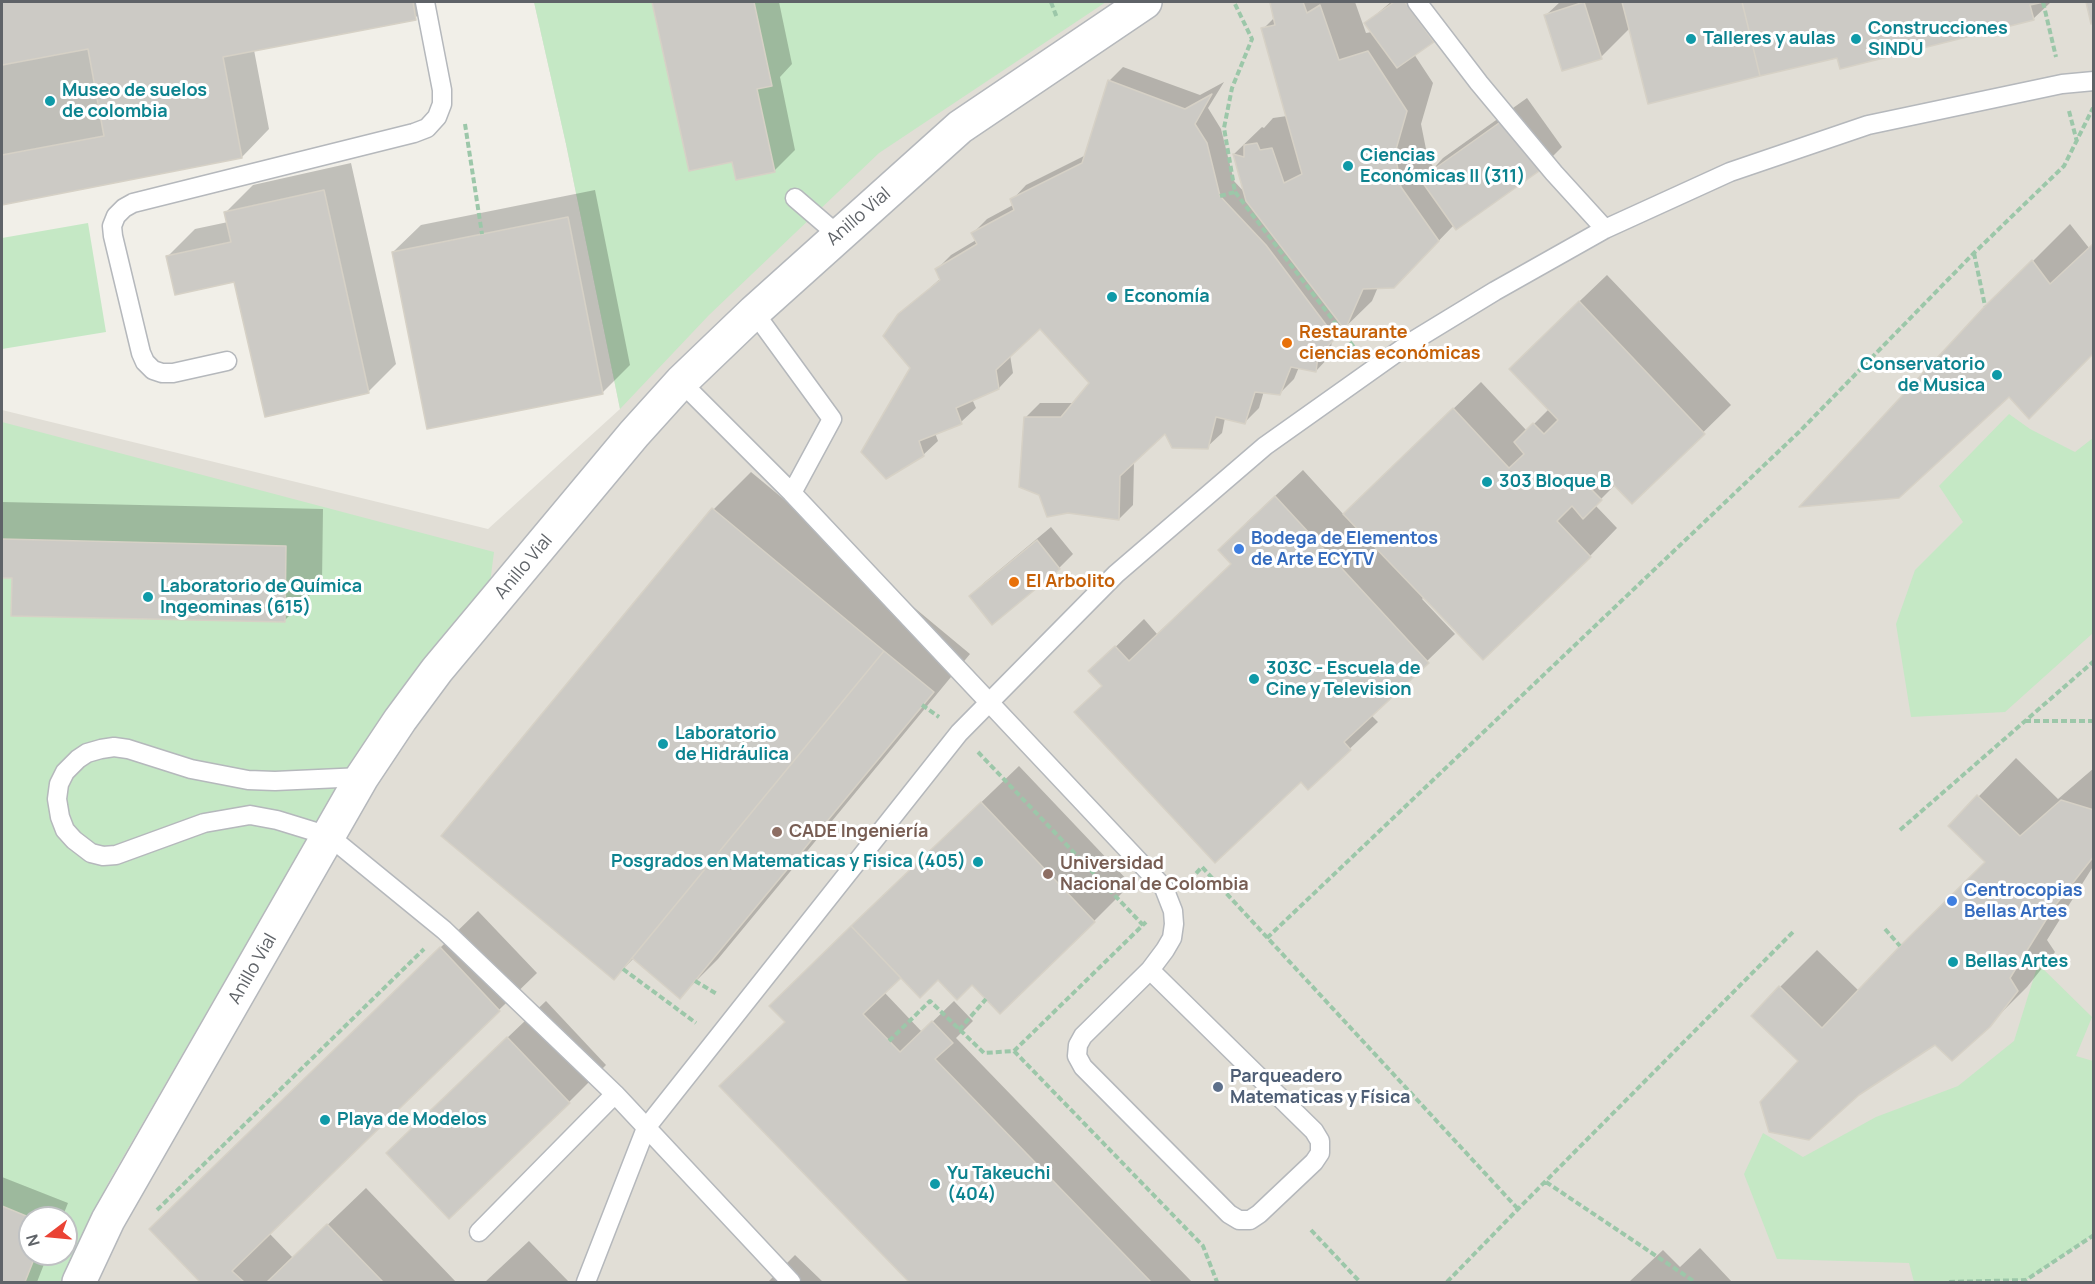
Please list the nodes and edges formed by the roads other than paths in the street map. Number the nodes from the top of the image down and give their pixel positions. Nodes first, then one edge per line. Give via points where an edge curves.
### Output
1 (425, 2) edge
2 (1145, 2) edge
3 (1417, 2) edge
4 (2094, 81) edge
5 (795, 198) dead end
6 (1605, 229) junction
7 (838, 235) junction
8 (754, 312) junction
9 (227, 361) dead end
10 (681, 382) junction
11 (792, 494) junction
12 (989, 701) junction
13 (362, 777) junction
14 (328, 836) junction
15 (1150, 970) junction
16 (615, 1094) junction
17 (646, 1128) junction
18 (478, 1232) dead end
19 (79, 1282) edge
20 (585, 1282) edge
21 (791, 1282) edge

1 - 9 lane via 442,90 442,104 427,128 133,203 116,216 113,236 145,362 153,370 173,373
2 - 7 street, Anillo Vial via 960,127
3 - 6 lane via 1479,83
4 - 6 lane via 2062,84 1868,125 1730,172
5 - 7 lane
6 - 12 lane via 1495,291 1371,370 1265,446 1116,574
7 - 8 street, Anillo Vial
8 - 10 street, Anillo Vial
8 - 11 lane via 832,419
10 - 11 lane
10 - 13 street, Anillo Vial via 437,670
11 - 12 lane
12 - 15 lane via 1156,878 1170,899 1172,938
12 - 17 lane via 959,733
13 - 14 street, Anillo Vial
13 - 14 lane via 248,780 114,747 78,759 59,784 57,799 65,830 82,848 103,856 116,855 204,823 250,815 277,819
14 - 16 lane via 444,930
14 - 19 street, Anillo Vial via 108,1220
15 - 15 lane via 1320,1141 1320,1153 1314,1162 1250,1220 1239,1220 1229,1214 1077,1056 1083,1036
16 - 17 lane
16 - 18 lane
17 - 20 lane
17 - 21 lane

